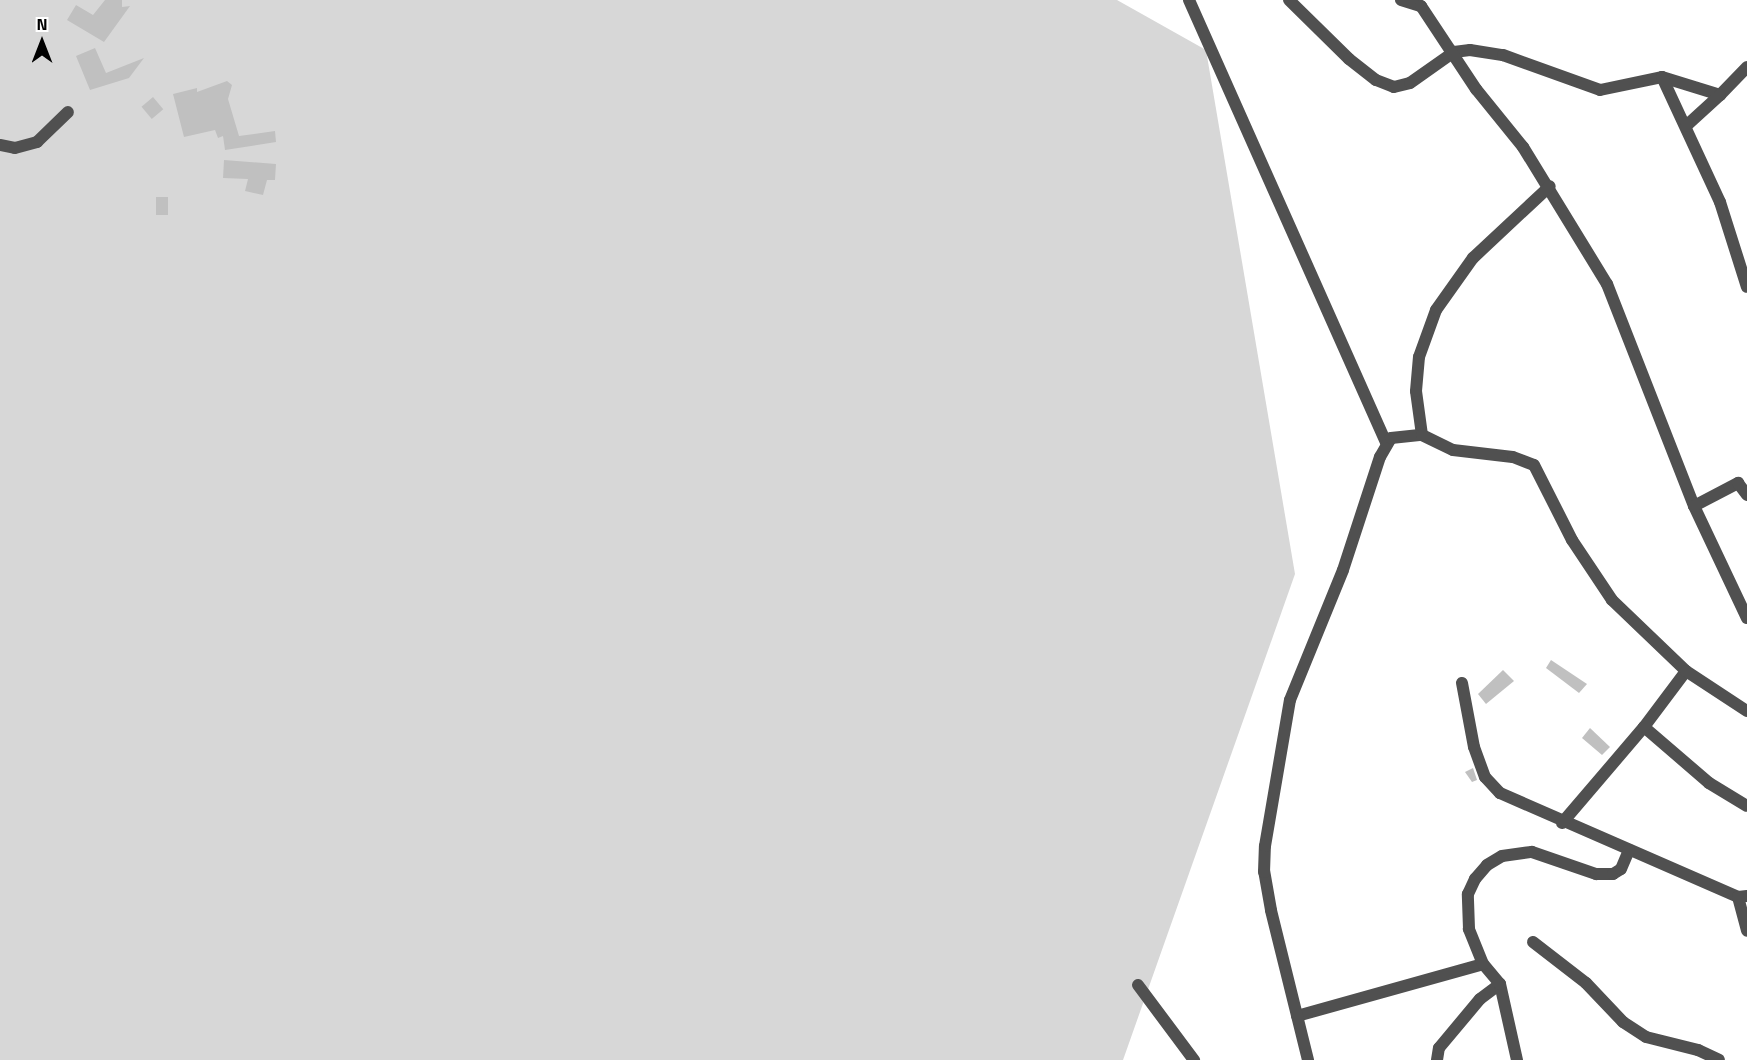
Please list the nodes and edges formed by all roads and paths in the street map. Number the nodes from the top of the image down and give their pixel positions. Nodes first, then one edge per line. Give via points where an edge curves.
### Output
1 (1189, 0) edge
2 (1289, 0) edge
3 (1401, 0) edge
4 (1424, 3) edge
5 (1454, 52) junction
6 (1747, 67) edge
7 (1662, 77) junction
8 (1720, 95) junction
9 (68, 112) dead end
10 (1686, 126) junction
11 (0, 145) edge
12 (1550, 186) junction
13 (1747, 287) edge
14 (1410, 435) junction
15 (1386, 443) junction
16 (1742, 479) edge
17 (1747, 495) edge
18 (1694, 506) junction
19 (1747, 618) edge
20 (1686, 671) junction
21 (1462, 683) dead end
22 (1747, 711) edge
23 (1644, 728) junction
24 (1747, 806) edge
25 (1562, 823) junction
26 (1629, 850) junction
27 (1743, 896) edge
28 (1747, 931) edge
29 (1533, 942) dead end
30 (1483, 964) junction
31 (1500, 984) junction
32 (1138, 985) dead end
33 (1297, 1016) junction
34 (1194, 1060) edge
35 (1308, 1060) edge
36 (1437, 1060) edge
37 (1517, 1060) edge
38 (1719, 1060) edge

1 - 15 street
2 - 5 street via 1349,59 1376,80 1394,87 1410,83
3 - 4 street
4 - 5 street
5 - 7 street via 1503,55 1600,90
5 - 12 street via 1476,89
6 - 8 street
7 - 8 street
7 - 10 street
8 - 10 street
9 - 11 street via 37,142 15,148
10 - 13 street via 1720,202
12 - 14 street via 1473,258 1436,310 1419,357
12 - 18 street via 1607,284
14 - 15 street
14 - 20 street via 1453,450 1513,457 1534,465 1599,583 1639,628
15 - 33 street via 1343,570 1290,700 1267,836 1264,872
16 - 17 street
16 - 18 street
18 - 19 street
20 - 22 street
20 - 23 street
21 - 25 street via 1474,747 1485,777 1500,793
23 - 24 street via 1709,783
23 - 25 street
25 - 26 street
26 - 27 street
26 - 30 street via 1621,868 1613,874 1596,874 1532,852 1502,856 1487,865 1475,879 1468,904 1469,929
27 - 28 street
29 - 38 street via 1555,955 1623,1022 1646,1037 1698,1050
30 - 31 street
30 - 33 street
31 - 36 street via 1480,999 1445,1041
31 - 37 street
32 - 34 street
33 - 35 street

